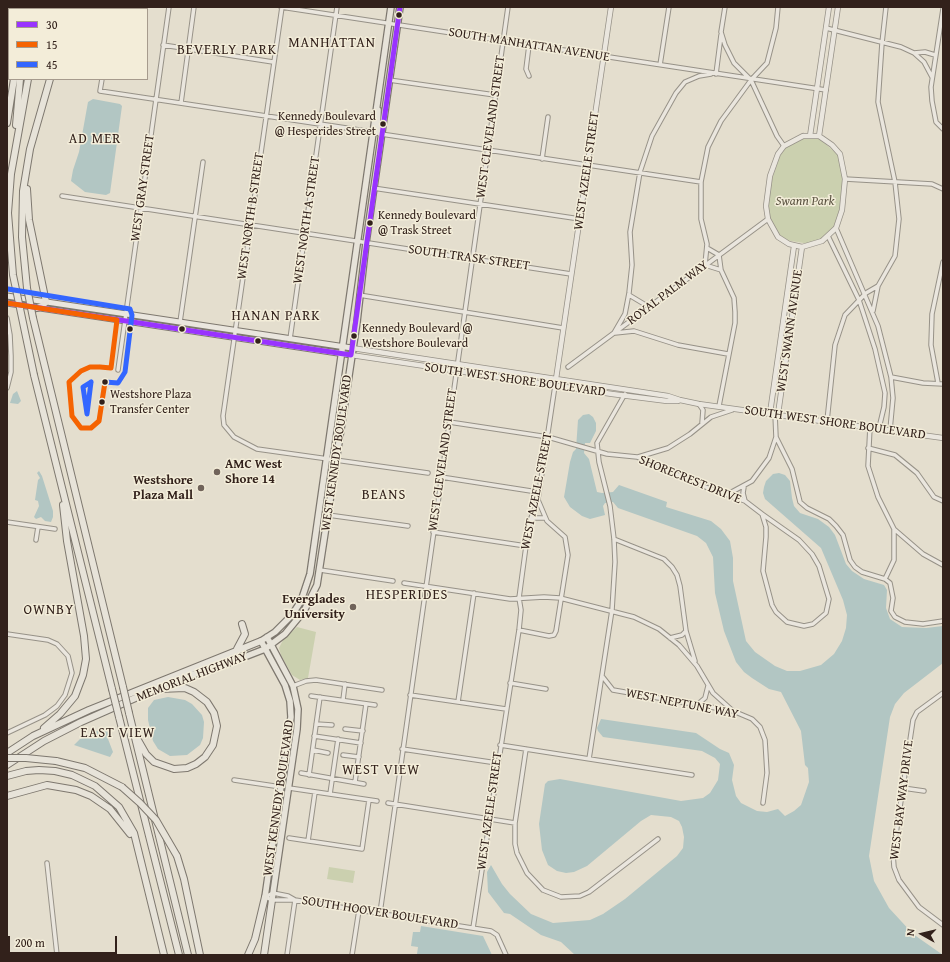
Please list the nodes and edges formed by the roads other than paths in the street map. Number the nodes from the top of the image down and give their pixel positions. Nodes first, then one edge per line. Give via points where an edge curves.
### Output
1 (169, 7) edge
2 (194, 7) edge
3 (282, 7) edge
4 (338, 7) edge
5 (391, 7) edge
6 (400, 7) edge
7 (508, 7) edge
8 (611, 7) edge
9 (669, 7) edge
10 (724, 7) edge
11 (778, 7) edge
12 (829, 7) edge
13 (838, 7) edge
14 (886, 7) edge
15 (943, 9) edge
16 (336, 16) junction
17 (388, 24) junction
18 (397, 25) junction
19 (826, 28) junction
20 (834, 30) junction
21 (721, 32) junction
22 (503, 41) junction
23 (882, 43) junction
24 (163, 45) junction
25 (529, 45) junction
26 (189, 49) junction
27 (914, 52) junction
28 (935, 55) junction
29 (604, 57) junction
30 (273, 62) junction
31 (660, 65) junction
32 (716, 74) junction
33 (529, 76) dead end
34 (932, 77) junction
35 (14, 80) edge
36 (20, 80) edge
37 (28, 80) edge
38 (50, 80) edge
39 (102, 80) edge
40 (389, 80) junction
41 (752, 80) junction
42 (817, 89) junction
43 (826, 90) junction
44 (495, 96) junction
45 (156, 99) junction
46 (181, 103) junction
47 (377, 105) junction
48 (266, 116) junction
49 (548, 117) dead end
50 (7, 123) edge
51 (321, 124) junction
52 (943, 129) edge
53 (373, 132) junction
54 (33, 134) junction
55 (381, 134) junction
56 (810, 136) junction
57 (819, 136) junction
58 (784, 146) junction
59 (488, 150) junction
60 (542, 159) junction
61 (203, 162) dead end
62 (12, 164) junction
63 (376, 166) junction
64 (588, 166) junction
65 (640, 172) junction
66 (845, 179) junction
67 (701, 182) junction
68 (895, 182) junction
69 (373, 188) junction
70 (943, 189) edge
71 (62, 196) dead end
72 (480, 204) junction
73 (140, 208) junction
74 (8, 213) edge
75 (195, 217) junction
76 (580, 220) junction
77 (768, 220) junction
78 (250, 225) junction
79 (836, 228) junction
80 (305, 234) junction
81 (828, 236) junction
82 (357, 242) junction
83 (366, 243) junction
84 (794, 246) junction
85 (802, 247) junction
86 (707, 248) junction
87 (719, 255) junction
88 (472, 258) junction
89 (943, 262) edge
90 (705, 265) junction
91 (721, 270) junction
92 (571, 274) junction
93 (878, 286) junction
94 (866, 293) junction
95 (7, 296) edge
96 (359, 296) junction
97 (629, 296) junction
98 (859, 300) junction
99 (46, 302) junction
100 (7, 303) edge
101 (649, 307) junction
102 (37, 308) junction
103 (873, 312) junction
104 (464, 313) junction
105 (125, 314) junction
106 (7, 318) edge
107 (124, 321) junction
108 (180, 322) junction
109 (563, 328) junction
110 (236, 330) junction
111 (614, 333) junction
112 (234, 338) junction
113 (290, 339) junction
114 (342, 346) junction
115 (352, 348) junction
116 (341, 354) junction
117 (728, 354) junction
118 (351, 355) junction
119 (457, 365) junction
120 (568, 367) dead end
121 (118, 370) dead end
122 (456, 372) junction
123 (892, 377) junction
124 (556, 379) junction
125 (941, 384) edge
126 (555, 386) junction
127 (7, 388) edge
128 (628, 390) junction
129 (624, 396) junction
130 (680, 400) junction
131 (699, 404) junction
132 (719, 406) junction
133 (737, 408) junction
134 (770, 413) junction
135 (776, 414) junction
136 (827, 421) junction
137 (449, 422) junction
138 (702, 423) junction
139 (870, 427) junction
140 (879, 428) junction
141 (890, 430) junction
142 (548, 437) junction
143 (776, 437) junction
144 (943, 438) edge
145 (868, 448) junction
146 (597, 450) junction
147 (637, 457) junction
148 (327, 460) junction
149 (336, 461) junction
150 (428, 473) dead end
151 (441, 478) junction
152 (60, 482) junction
153 (745, 486) junction
154 (728, 494) junction
155 (538, 499) junction
156 (745, 501) junction
157 (943, 501) edge
158 (319, 514) junction
159 (762, 514) junction
160 (328, 515) junction
161 (545, 518) junction
162 (7, 522) edge
163 (530, 522) junction
164 (408, 526) dead end
165 (38, 527) junction
166 (55, 529) dead end
167 (894, 529) junction
168 (433, 532) junction
169 (614, 539) junction
170 (36, 540) dead end
171 (526, 546) junction
172 (313, 556) junction
173 (943, 564) edge
174 (320, 570) junction
175 (885, 579) junction
176 (393, 581) dead end
177 (404, 583) dead end
178 (426, 586) junction
179 (474, 593) junction
180 (519, 598) junction
181 (560, 598) junction
182 (301, 601) junction
183 (612, 610) junction
184 (943, 621) edge
185 (297, 622) junction
186 (242, 624) dead end
187 (519, 630) junction
188 (686, 630) junction
189 (7, 634) edge
190 (267, 637) junction
191 (670, 638) junction
192 (261, 641) junction
193 (272, 645) junction
194 (265, 649) junction
195 (237, 650) junction
196 (234, 661) joint
197 (697, 666) junction
198 (602, 676) junction
199 (510, 683) junction
200 (345, 684) junction
201 (294, 686) junction
202 (708, 686) junction
203 (546, 689) dead end
204 (157, 690) junction
205 (382, 690) dead end
206 (943, 693) edge
207 (410, 695) junction
208 (311, 696) dead end
209 (320, 697) junction
210 (342, 700) junction
211 (458, 702) junction
212 (366, 704) junction
213 (698, 704) junction
214 (375, 705) dead end
215 (506, 709) junction
216 (733, 711) junction
217 (130, 715) junction
218 (316, 724) junction
219 (332, 725) dead end
220 (345, 729) dead end
221 (363, 731) junction
222 (7, 733) edge
223 (33, 736) junction
224 (314, 736) junction
225 (338, 739) junction
226 (361, 743) junction
227 (500, 745) junction
228 (402, 749) junction
229 (526, 749) junction
230 (313, 750) junction
231 (7, 753) edge
232 (328, 753) dead end
233 (343, 755) dead end
234 (359, 757) junction
235 (7, 758) edge
236 (589, 759) junction
237 (497, 763) junction
238 (7, 764) edge
239 (300, 773) dead end
240 (309, 775) junction
241 (692, 775) dead end
242 (7, 776) edge
243 (332, 779) junction
244 (234, 780) dead end
245 (355, 782) junction
246 (364, 784) dead end
247 (281, 787) junction
248 (289, 788) junction
249 (903, 788) junction
250 (76, 790) junction
251 (924, 791) dead end
252 (315, 792) junction
253 (330, 794) junction
254 (7, 796) edge
255 (7, 800) edge
256 (369, 800) junction
257 (378, 801) dead end
258 (388, 803) dead end
259 (763, 803) dead end
260 (394, 804) junction
261 (489, 819) junction
262 (515, 823) junction
263 (289, 838) dead end
264 (658, 839) dead end
265 (308, 841) junction
266 (136, 844) junction
267 (47, 863) dead end
268 (270, 897) junction
269 (295, 900) junction
270 (359, 910) junction
271 (380, 913) junction
272 (943, 925) edge
273 (472, 928) junction
274 (57, 955) edge
275 (164, 955) edge
276 (178, 955) edge
277 (188, 955) edge
278 (200, 955) edge
279 (248, 955) edge
280 (264, 955) edge
281 (287, 955) edge
282 (352, 955) edge
283 (506, 955) edge

1 - 24 street, WEST GRAY STREET
2 - 26 street
3 - 16 street, SOUTH MANHATTAN AVENUE
3 - 30 street, WEST NORTH B STREET
4 - 16 street, WEST NORTH A STREET
5 - 17 main road, WEST KENNEDY BOULEVARD
6 - 18 main road, WEST KENNEDY BOULEVARD
7 - 22 street, WEST CLEVELAND STREET
8 - 29 street, WEST AZEELE STREET
9 - 31 street
10 - 21 street
11 - 41 street via 776,28 767,62
12 - 19 street
13 - 20 street
14 - 23 street
15 - 28 street
16 - 17 street, SOUTH MANHATTAN AVENUE
16 - 51 street, WEST NORTH A STREET
17 - 18 street, SOUTH MANHATTAN AVENUE
17 - 47 main road, WEST KENNEDY BOULEVARD
18 - 22 street, SOUTH MANHATTAN AVENUE
18 - 40 main road, WEST KENNEDY BOULEVARD
19 - 20 street
19 - 42 street
20 - 23 street
20 - 43 street
21 - 32 street
21 - 41 street via 734,63
22 - 25 street, SOUTH MANHATTAN AVENUE
22 - 44 street, WEST CLEVELAND STREET
23 - 27 street
23 - 68 street via 878,102
24 - 26 street
24 - 45 street, WEST GRAY STREET
25 - 29 street, SOUTH MANHATTAN AVENUE
25 - 33 street via 526,69
26 - 30 street
26 - 46 street
27 - 28 street
27 - 34 street via 924,62
28 - 34 street
29 - 31 street, SOUTH MANHATTAN AVENUE
29 - 64 street, WEST AZEELE STREET
30 - 48 street, WEST NORTH B STREET
31 - 32 street, SOUTH MANHATTAN AVENUE
32 - 41 street
32 - 65 street via 699,76 685,82 676,93 652,136
34 - 52 street via 932,101 936,122
35 - 50 highway
36 - 62 highway
37 - 62 highway
38 - 54 highway
39 - 45 street via 100,91
40 - 44 street
40 - 55 main road, WEST KENNEDY BOULEVARD
41 - 42 street
41 - 58 street
41 - 67 street via 720,120 708,147
42 - 43 street
42 - 56 street
43 - 57 street
44 - 59 street, WEST CLEVELAND STREET
45 - 46 street
45 - 73 street, WEST GRAY STREET
46 - 48 street
47 - 53 main road, WEST KENNEDY BOULEVARD
47 - 55 main road via 377,131
48 - 51 street
48 - 78 street, WEST NORTH B STREET
49 - 60 street
51 - 53 street
51 - 80 street, WEST NORTH A STREET
53 - 63 main road via 377,134
53 - 82 main road, WEST KENNEDY BOULEVARD
54 - 99 highway via 28,164 27,205
54 - 217 highway, bridge via 22,204 22,242 27,288
55 - 59 street
55 - 63 main road, WEST KENNEDY BOULEVARD
56 - 57 street
56 - 58 street via 796,139
57 - 66 street via 840,154
58 - 77 street via 778,154 768,184
59 - 60 street
59 - 72 street, WEST CLEVELAND STREET
60 - 64 street
61 - 75 street
62 - 74 highway
63 - 69 main road, WEST KENNEDY BOULEVARD
64 - 65 street
64 - 76 street, WEST AZEELE STREET
65 - 67 street
65 - 97 street via 630,232 632,265
66 - 68 street
66 - 79 street via 842,210
67 - 86 street via 701,219
68 - 70 street via 932,184
68 - 93 street via 899,219 895,256
69 - 72 street
69 - 83 main road, WEST KENNEDY BOULEVARD
71 - 73 street, SOUTH TRASK STREET
72 - 76 street
72 - 88 street, WEST CLEVELAND STREET
73 - 75 street, SOUTH TRASK STREET
73 - 105 street, WEST GRAY STREET
74 - 152 highway, bridge via 13,275
75 - 78 street, SOUTH TRASK STREET
75 - 108 street
76 - 92 street, WEST AZEELE STREET
77 - 84 street via 778,237
77 - 87 street, ROYAL PALM WAY
78 - 80 street, SOUTH TRASK STREET
78 - 110 street, WEST NORTH B STREET
79 - 81 street
79 - 94 street
80 - 82 street, SOUTH TRASK STREET
80 - 113 street, WEST NORTH A STREET
81 - 85 street via 822,241
81 - 98 street
82 - 83 street, SOUTH TRASK STREET
82 - 114 main road, WEST KENNEDY BOULEVARD
83 - 88 street, SOUTH TRASK STREET
83 - 96 main road, WEST KENNEDY BOULEVARD
84 - 85 street
84 - 134 street, WEST SWANN AVENUE
85 - 135 street, WEST SWANN AVENUE
86 - 87 street
86 - 90 street
87 - 90 street, ROYAL PALM WAY
87 - 91 street
88 - 92 street, SOUTH TRASK STREET
88 - 104 street, WEST CLEVELAND STREET
89 - 125 street via 932,314 931,345
90 - 91 street
90 - 101 street, ROYAL PALM WAY
91 - 117 street via 734,298 735,323
92 - 109 street, WEST AZEELE STREET
93 - 94 street
93 - 103 street
94 - 98 street
94 - 103 street
95 - 99 main road
96 - 104 street
96 - 115 main road, WEST KENNEDY BOULEVARD
97 - 101 street
97 - 111 street via 625,314
98 - 136 street via 845,315 835,346
98 - 140 street via 875,349 884,393
99 - 102 highway
99 - 105 main road
100 - 102 main road
101 - 111 street, ROYAL PALM WAY
102 - 107 main road
103 - 123 street
104 - 109 street
104 - 119 street, WEST CLEVELAND STREET
105 - 107 street, WEST GRAY STREET
105 - 108 main road
106 - 127 street via 11,356
107 - 112 main road
107 - 121 street, WEST GRAY STREET
108 - 110 main road
109 - 124 street, WEST AZEELE STREET
110 - 112 street, WEST NORTH B STREET
110 - 113 main road
111 - 117 street via 634,331 678,345
111 - 120 street, ROYAL PALM WAY
112 - 116 main road
112 - 148 street, WEST NORTH B STREET via 223,416 224,425 234,437 249,446
113 - 114 main road
114 - 115 main road
114 - 116 main road, WEST KENNEDY BOULEVARD
115 - 118 main road, WEST KENNEDY BOULEVARD
115 - 119 street, SOUTH WEST SHORE BOULEVARD
116 - 118 main road
116 - 148 main road, WEST KENNEDY BOULEVARD
117 - 132 street
118 - 122 street, SOUTH WEST SHORE BOULEVARD
118 - 149 main road, WEST KENNEDY BOULEVARD
119 - 122 street, WEST CLEVELAND STREET
119 - 124 street, SOUTH WEST SHORE BOULEVARD
122 - 126 street, SOUTH WEST SHORE BOULEVARD
122 - 137 street, WEST CLEVELAND STREET
123 - 125 street
123 - 141 street
124 - 126 street, WEST AZEELE STREET
124 - 128 street, SOUTH WEST SHORE BOULEVARD
126 - 129 street, SOUTH WEST SHORE BOULEVARD
126 - 142 street, WEST AZEELE STREET
128 - 129 street
128 - 130 street, SOUTH WEST SHORE BOULEVARD
129 - 130 street, SOUTH WEST SHORE BOULEVARD
129 - 146 street via 601,435
130 - 131 street, SOUTH WEST SHORE BOULEVARD
131 - 132 street, SOUTH WEST SHORE BOULEVARD
131 - 138 street via 703,410
132 - 133 street, SOUTH WEST SHORE BOULEVARD
133 - 134 street, SOUTH WEST SHORE BOULEVARD
133 - 138 street
134 - 135 street, SOUTH WEST SHORE BOULEVARD
135 - 136 street, SOUTH WEST SHORE BOULEVARD
135 - 143 street, WEST SWANN AVENUE
136 - 139 street, SOUTH WEST SHORE BOULEVARD
137 - 142 street, SHORECREST DRIVE
137 - 151 street, WEST CLEVELAND STREET
138 - 147 street via 668,448
139 - 140 street, SOUTH WEST SHORE BOULEVARD
139 - 145 street
140 - 141 street, SOUTH WEST SHORE BOULEVARD
141 - 144 street, SOUTH WEST SHORE BOULEVARD
142 - 146 street, SHORECREST DRIVE
142 - 155 street, WEST AZEELE STREET
143 - 153 street, WEST SWANN AVENUE via 764,467
143 - 175 street via 792,469 800,502 836,526 843,535 850,560 855,566 862,572
145 - 157 street via 895,455 917,473 934,497
145 - 167 street via 868,466 872,480
146 - 147 street, SHORECREST DRIVE via 619,456
146 - 169 street via 610,506
147 - 154 street, SHORECREST DRIVE
148 - 149 street
148 - 158 main road, WEST KENNEDY BOULEVARD
149 - 150 street
149 - 160 main road, WEST KENNEDY BOULEVARD
151 - 155 street via 531,491
151 - 168 street, WEST CLEVELAND STREET
152 - 223 highway via 67,541 84,636 85,667 70,703 51,723
152 - 276 highway, bridge
153 - 154 street, WEST SWANN AVENUE
153 - 156 street
154 - 156 street, SHORECREST DRIVE
155 - 161 street
155 - 163 street, WEST AZEELE STREET
156 - 159 street, SHORECREST DRIVE
158 - 160 main road
158 - 172 main road, WEST KENNEDY BOULEVARD
159 - 159 street, SHORECREST DRIVE via 766,527 763,571 772,605 787,622 804,626 814,624 826,613 829,599 819,566 799,540
160 - 164 street
160 - 174 main road, WEST KENNEDY BOULEVARD
161 - 163 street via 534,518
161 - 181 street via 565,537 567,545 568,555
162 - 165 street
163 - 171 street, WEST AZEELE STREET
165 - 166 street
165 - 170 street
167 - 173 street via 923,554
167 - 175 street via 894,560
168 - 171 street
168 - 178 street, WEST CLEVELAND STREET
169 - 183 street
169 - 188 street via 664,559 672,566 678,575
171 - 180 street, WEST AZEELE STREET
172 - 174 main road
172 - 182 main road, WEST KENNEDY BOULEVARD via 308,584
174 - 176 street
174 - 185 main road, WEST KENNEDY BOULEVARD via 312,597
175 - 184 street via 893,590 891,611 899,620 923,624
177 - 178 street
178 - 179 street
178 - 207 street, WEST CLEVELAND STREET
179 - 180 street
179 - 211 street
180 - 181 street
180 - 187 street, WEST AZEELE STREET
181 - 183 street
181 - 187 street via 554,635
182 - 185 main road
182 - 190 main road, WEST KENNEDY BOULEVARD via 287,620
183 - 191 street via 646,622
183 - 198 street
185 - 193 main road, WEST KENNEDY BOULEVARD
186 - 195 highway via 245,634
187 - 199 street, WEST AZEELE STREET
188 - 191 street via 682,635
188 - 197 street
189 - 222 street via 48,640 63,649 71,662 72,673 65,695 57,706 45,715
190 - 192 main road, WEST KENNEDY BOULEVARD
190 - 193 main road, WEST KENNEDY BOULEVARD
191 - 197 street
192 - 194 main road, WEST KENNEDY BOULEVARD
192 - 195 highway, MEMORIAL HIGHWAY
193 - 194 main road, MEMORIAL HIGHWAY
193 - 201 main road, WEST KENNEDY BOULEVARD
194 - 196 main road, MEMORIAL HIGHWAY
194 - 247 main road, WEST KENNEDY BOULEVARD via 285,685 290,709
195 - 223 highway, MEMORIAL HIGHWAY
196 - 204 highway, MEMORIAL HIGHWAY via 186,676
197 - 202 street
198 - 213 street, WEST NEPTUNE WAY via 613,690
198 - 236 street
199 - 203 street
199 - 215 street, WEST AZEELE STREET
200 - 201 street via 316,680
200 - 205 street
200 - 210 street
201 - 248 main road, WEST KENNEDY BOULEVARD via 298,718
202 - 213 street via 705,698
202 - 216 street
204 - 217 highway via 190,690 202,697 210,706 217,731 213,745 205,757 196,764 183,768 157,764 141,746
204 - 238 highway, MEMORIAL HIGHWAY via 63,731
206 - 249 street, WEST BAY WAY DRIVE via 917,712 913,720
207 - 211 street
207 - 228 street, WEST CLEVELAND STREET
208 - 209 street
209 - 210 street
209 - 218 street
210 - 212 street
211 - 215 street
212 - 214 street
212 - 221 street
213 - 216 street, WEST NEPTUNE WAY
215 - 227 street, WEST AZEELE STREET
216 - 259 street, WEST NEPTUNE WAY via 752,719 760,727 765,740 768,773
217 - 277 highway
218 - 219 street
218 - 224 street
220 - 221 street
221 - 226 street
223 - 231 highway, MEMORIAL HIGHWAY
224 - 225 street
224 - 230 street
225 - 226 street
225 - 243 street
226 - 234 street
227 - 229 street
227 - 237 street, WEST AZEELE STREET
228 - 237 street
228 - 260 street, WEST CLEVELAND STREET
229 - 236 street
229 - 262 street
230 - 232 street
230 - 240 street
233 - 234 street
234 - 245 street
235 - 278 highway, bridge via 56,761 90,770 122,787 140,803 156,820 177,856
236 - 241 street
237 - 261 street, WEST AZEELE STREET
239 - 240 street
240 - 243 street
242 - 266 highway via 26,771 46,770 72,775 87,782 101,790 119,807 134,833
243 - 245 street
243 - 253 street
244 - 247 street
245 - 246 street
247 - 248 main road
247 - 268 main road, WEST KENNEDY BOULEVARD
248 - 252 street
248 - 268 main road, WEST KENNEDY BOULEVARD
249 - 251 street
249 - 272 street, WEST BAY WAY DRIVE via 893,854 894,867 899,880 919,907
250 - 254 highway via 47,785
250 - 255 highway via 39,790
250 - 266 highway via 91,796 110,809 126,826
252 - 253 street
252 - 265 street
253 - 256 street
256 - 257 street
256 - 265 street via 362,849
258 - 260 street
260 - 261 street
260 - 271 street, WEST CLEVELAND STREET
261 - 262 street
261 - 273 street, WEST AZEELE STREET
262 - 264 street via 517,854 527,873 543,890 561,897 580,896 596,888
263 - 265 street
266 - 275 highway
267 - 274 street
268 - 269 street, SOUTH HOOVER BOULEVARD
268 - 269 street via 288,896
268 - 279 highway
268 - 280 highway
269 - 270 street, SOUTH HOOVER BOULEVARD
269 - 281 street
270 - 271 street, SOUTH HOOVER BOULEVARD
270 - 282 street
271 - 273 street, SOUTH HOOVER BOULEVARD
273 - 283 street, SOUTH HOOVER BOULEVARD via 495,933

